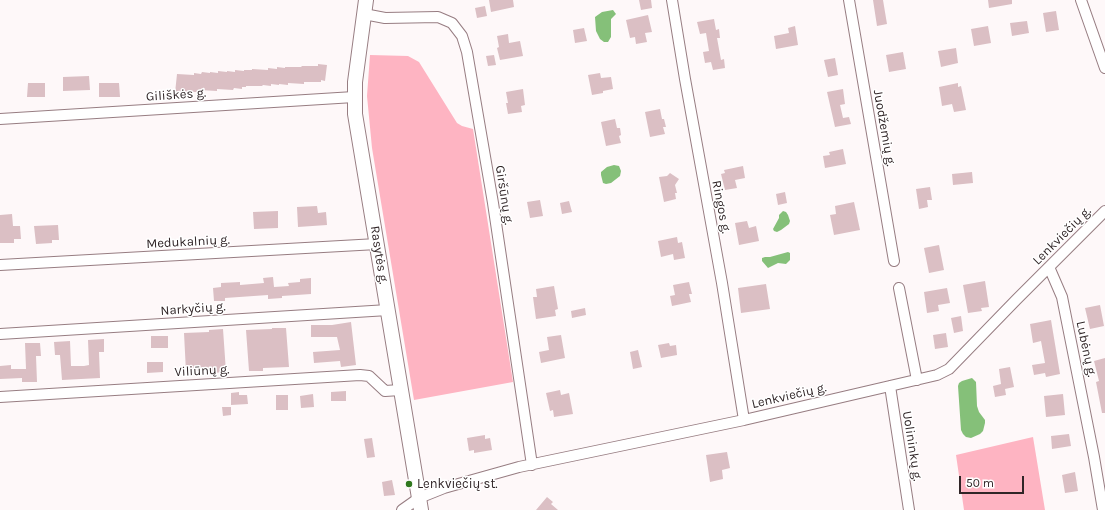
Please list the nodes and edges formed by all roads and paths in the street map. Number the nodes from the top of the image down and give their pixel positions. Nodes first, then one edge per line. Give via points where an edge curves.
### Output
1 (672, 0) edge
2 (849, 0) edge
3 (1081, 0) edge
4 (365, 7) edge
5 (1105, 68) edge
6 (354, 97) junction
7 (0, 119) edge
8 (1105, 211) edge
9 (377, 244) junction
10 (894, 261) dead end
11 (0, 265) edge
12 (1049, 267) junction
13 (899, 288) dead end
14 (388, 310) junction
15 (0, 334) edge
16 (917, 380) junction
17 (890, 386) junction
18 (400, 390) junction
19 (0, 397) edge
20 (744, 420) junction
21 (532, 465) junction
22 (420, 504) edge
23 (402, 510) edge
24 (909, 510) edge
25 (1103, 510) edge

1 - 20 street, Ringos g.
2 - 10 street, Juodžemių g.
3 - 5 street
4 - 6 main road, Rasytės g.
4 - 21 street, Giršūnų g. via 385,18 438,17 452,23 462,36 493,203
6 - 7 street, Giliškės g.
6 - 9 main road, Rasytės g.
8 - 12 street, Lenkviečių g.
9 - 11 street, Medukalnių g.
9 - 14 main road, Rasytės g.
12 - 16 street, Lenkviečių g. via 949,369
12 - 25 street, Lubėnų g. via 1062,297
13 - 16 street
14 - 15 street, Narkyčių g.
14 - 18 main road, Rasytės g.
16 - 17 street, Lenkviečių g.
17 - 20 street, Lenkviečių g.
17 - 24 street, Uolininkų g.
18 - 19 street, Viliūnų g. via 385,391 369,376 360,375
18 - 22 main road, Rasytės g.
20 - 21 street, Lenkviečių g.
21 - 22 street, Lenkviečių g. via 444,488
22 - 23 street, Lenkviečių g.

